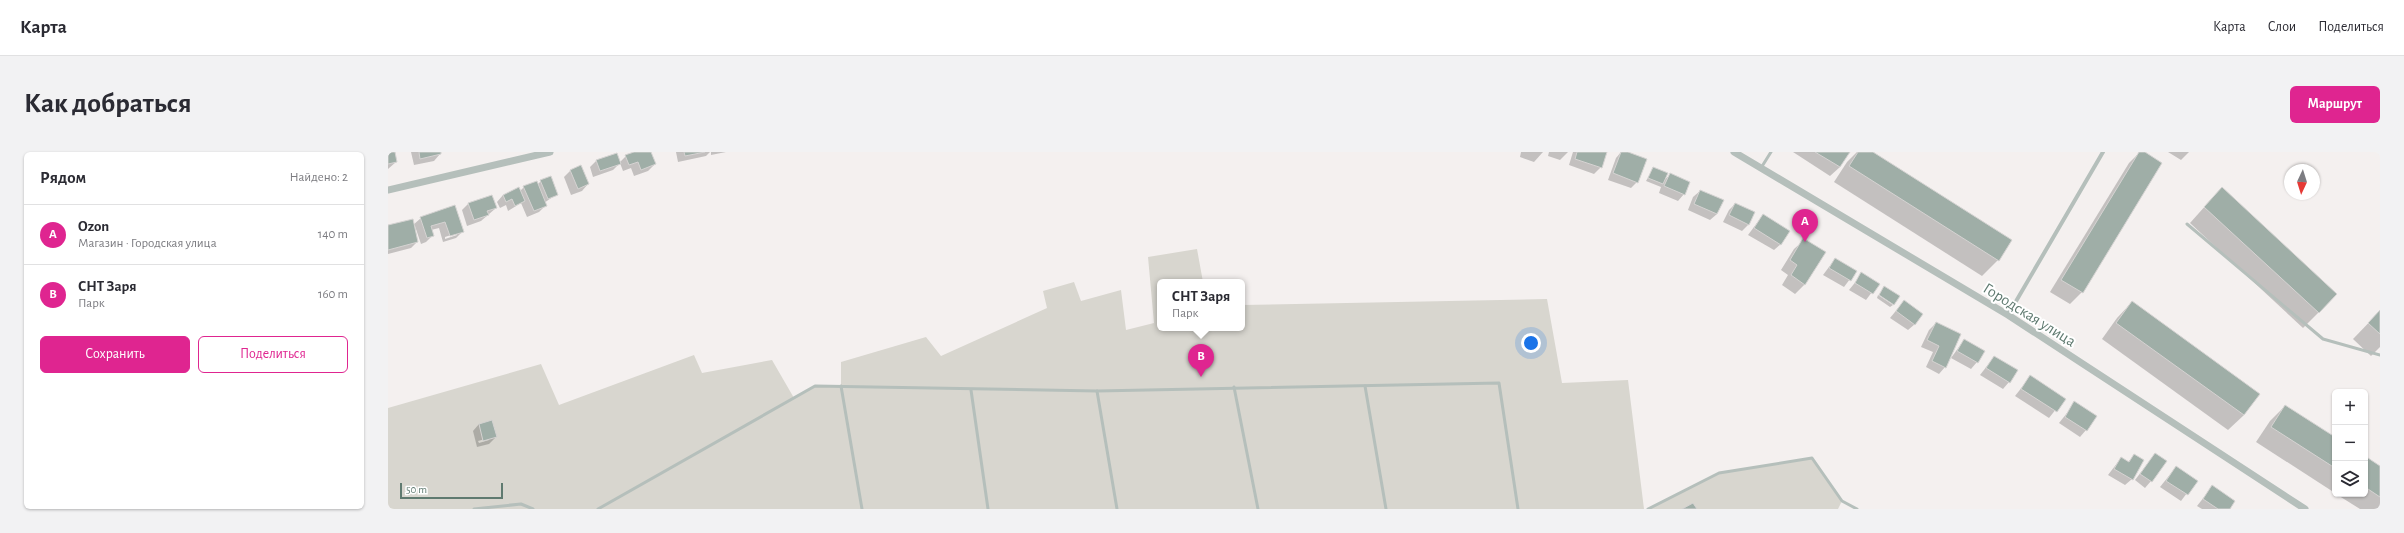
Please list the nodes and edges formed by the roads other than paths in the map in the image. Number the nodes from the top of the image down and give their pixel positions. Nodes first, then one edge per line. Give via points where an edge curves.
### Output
1 (550, 152) edge
2 (1734, 152) edge
3 (1771, 152) edge
4 (2103, 152) edge
5 (1761, 168) junction
6 (388, 190) edge
7 (2187, 224) dead end
8 (2008, 315) junction
9 (2380, 356) edge
10 (841, 386) junction
11 (1234, 386) junction
12 (1365, 386) junction
13 (970, 390) junction
14 (1097, 390) junction
15 (474, 509) edge
16 (533, 509) edge
17 (598, 509) edge
18 (862, 509) edge
19 (988, 509) edge
20 (1117, 509) edge
21 (1258, 509) edge
22 (1386, 509) edge
23 (1518, 509) edge
24 (1648, 509) edge
25 (1857, 509) edge
26 (2305, 509) edge

1 - 6 street
2 - 5 street, Городская улица
3 - 5 lane
4 - 8 street
5 - 8 street, Городская улица
7 - 9 lane via 2323,339
8 - 26 street, Городская улица
10 - 13 lane
10 - 17 lane via 815,386
10 - 18 lane
11 - 12 lane
11 - 14 lane
11 - 21 lane
12 - 22 lane
12 - 23 lane via 1499,383
13 - 14 lane
13 - 19 lane
14 - 20 lane
15 - 16 lane via 521,504
24 - 25 lane via 1719,473 1812,458 1842,501

